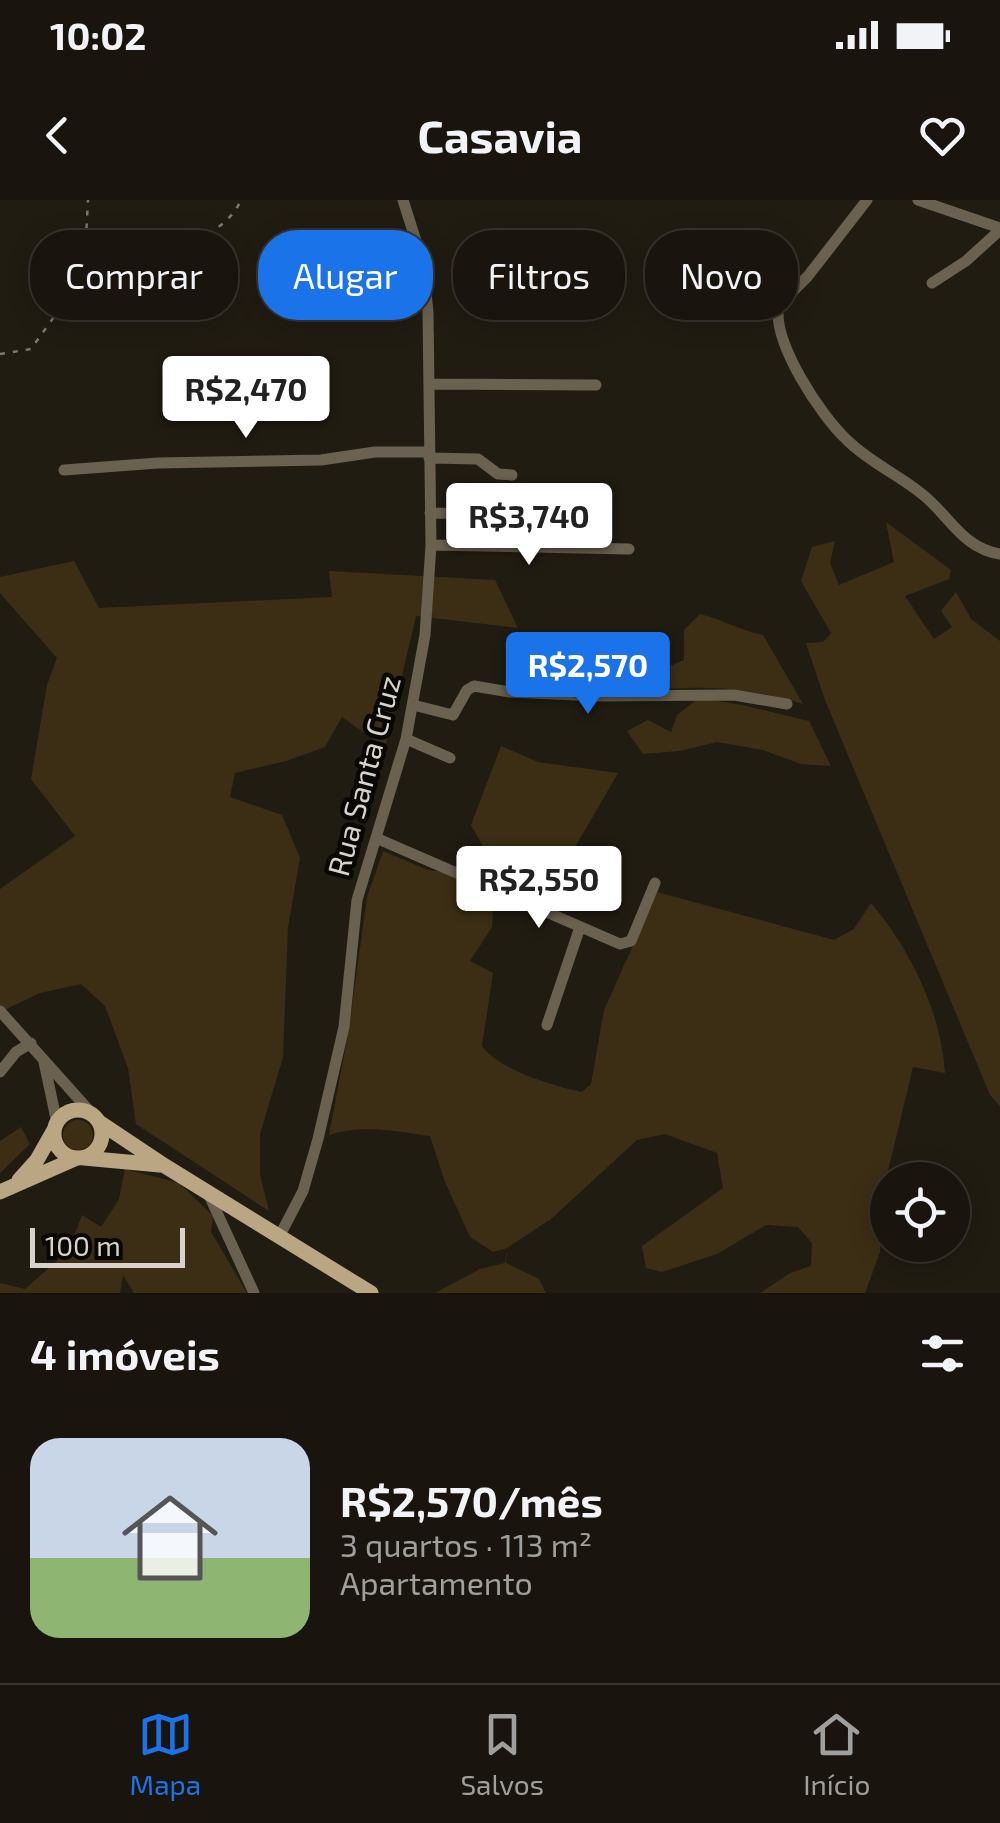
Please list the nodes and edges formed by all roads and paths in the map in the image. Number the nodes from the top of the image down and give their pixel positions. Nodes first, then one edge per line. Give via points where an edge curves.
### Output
1 (88, 200) edge
2 (241, 200) edge
3 (404, 200) edge
4 (868, 200) edge
5 (918, 200) edge
6 (1000, 229) edge
7 (86, 230) edge
8 (214, 230) edge
9 (932, 283) dead end
10 (52, 320) edge
11 (0, 354) edge
12 (429, 384) junction
13 (596, 385) dead end
14 (429, 455) junction
15 (64, 470) dead end
16 (512, 475) dead end
17 (430, 513) junction
18 (605, 514) dead end
19 (431, 546) junction
20 (629, 549) dead end
21 (1000, 554) edge
22 (787, 704) dead end
23 (413, 706) junction
24 (406, 739) junction
25 (450, 758) dead end
26 (376, 838) junction
27 (655, 883) dead end
28 (580, 927) junction
29 (0, 1011) edge
30 (547, 1024) dead end
31 (31, 1044) junction
32 (43, 1058) junction
33 (0, 1072) edge
34 (97, 1119) junction
35 (56, 1127) junction
36 (81, 1158) junction
37 (164, 1166) junction
38 (6, 1189) edge
39 (208, 1193) junction
40 (279, 1237) junction
41 (254, 1293) edge
42 (372, 1293) edge

1 - 7 path
2 - 8 path
3 - 12 street, Rua Santa Cruz via 423,262
4 - 21 street via 780,305 782,337 809,390 848,442 924,495 964,538
5 - 6 street
6 - 9 street
10 - 11 path via 31,349
12 - 13 street
12 - 14 street, Rua Santa Cruz
14 - 15 street via 390,451
14 - 16 street via 478,459 498,474
14 - 17 street, Rua Santa Cruz
17 - 18 street
17 - 19 street, Rua Santa Cruz
19 - 20 street
19 - 23 street, Rua Santa Cruz
22 - 23 street via 734,695 596,696 474,686 453,715
23 - 24 street, Rua Santa Cruz
24 - 25 street
24 - 26 street, Rua Santa Cruz
26 - 28 street
26 - 40 street, Rua Santa Cruz via 357,900 344,1027 318,1139 303,1191
27 - 28 street via 626,944
28 - 30 street
29 - 31 street
31 - 32 street
31 - 33 street
32 - 34 street
32 - 35 street
34 - 35 main road via 74,1110
34 - 36 main road via 101,1144
34 - 37 main road
35 - 36 main road via 60,1149
35 - 38 main road via 37,1160
36 - 37 main road
36 - 38 main road
37 - 39 main road
39 - 40 main road
39 - 41 street
40 - 42 main road

